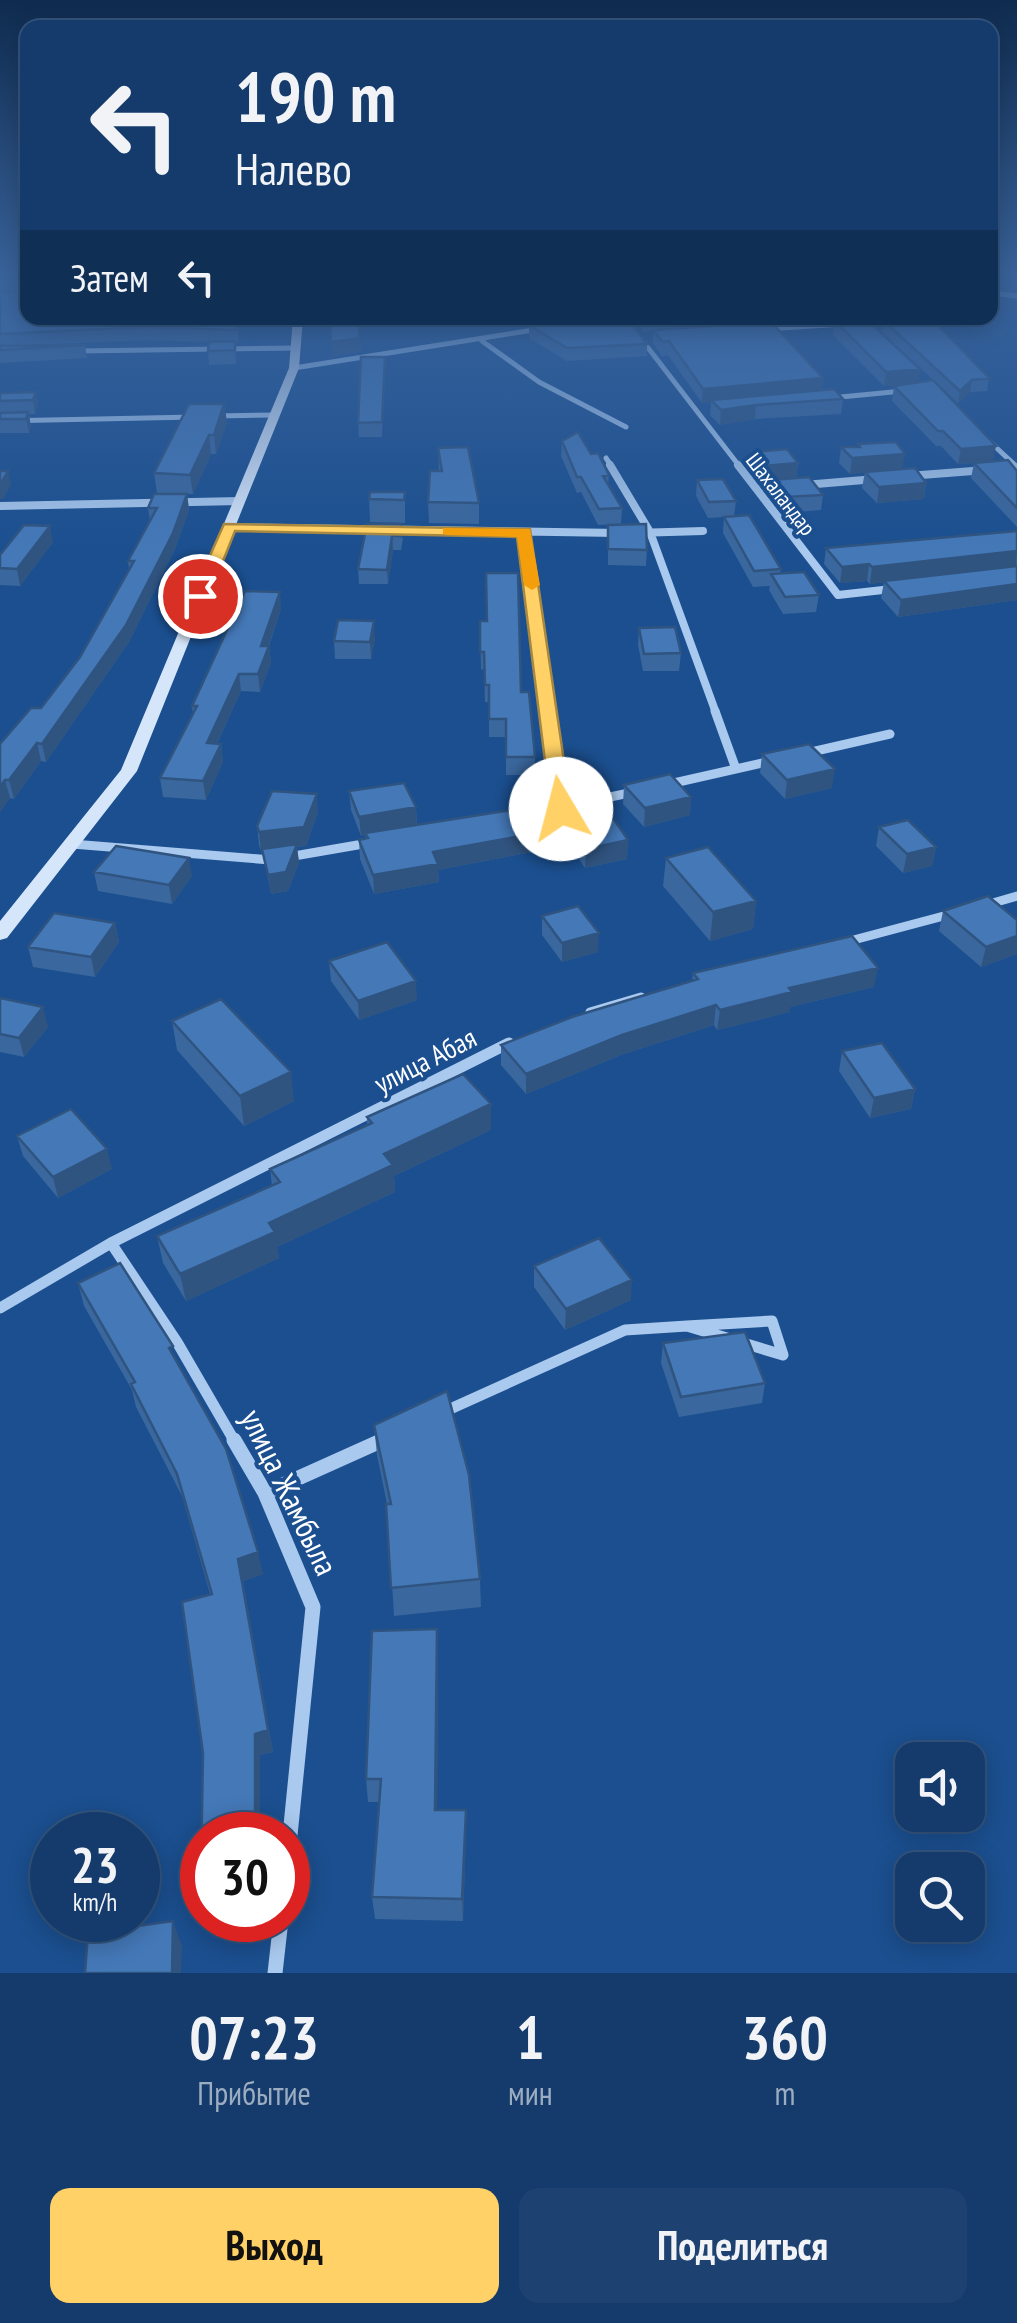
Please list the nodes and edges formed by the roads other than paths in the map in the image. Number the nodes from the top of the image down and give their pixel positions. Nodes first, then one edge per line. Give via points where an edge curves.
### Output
1 (294, 368) edge
2 (520, 368) edge
3 (663, 368) edge
4 (913, 390) edge
5 (814, 399) edge
6 (715, 408) edge
7 (695, 410) junction
8 (275, 415) junction
9 (0, 421) edge
10 (626, 427) dead end
11 (975, 428) edge
12 (606, 458) edge
13 (905, 477) edge
14 (886, 478) edge
15 (793, 486) edge
16 (774, 488) edge
17 (756, 489) junction
18 (240, 501) junction
19 (0, 506) edge
20 (229, 527) junction
21 (704, 531) dead end
22 (524, 532) junction
23 (650, 532) junction
24 (910, 587) edge
25 (890, 734) dead end
26 (794, 756) edge
27 (775, 760) edge
28 (736, 769) junction
29 (561, 809) junction
30 (503, 819) edge
31 (387, 839) edge
32 (72, 844) junction
33 (1017, 896) edge
34 (980, 906) edge
35 (962, 911) edge
36 (0, 934) edge
37 (832, 946) edge
38 (646, 995) edge
39 (575, 1018) edge
40 (524, 1037) edge
41 (111, 1243) junction
42 (0, 1308) edge
43 (686, 1326) junction
44 (427, 1420) edge
45 (409, 1428) edge
46 (264, 1493) junction
47 (292, 1812) edge
48 (279, 1942) edge
49 (275, 1973) edge

1 - 8 main road
2 - 10 street
3 - 7 street, Шахаландар
4 - 5 street
6 - 7 street
7 - 17 street, Шахаландар
8 - 9 street
8 - 18 main road
11 - 13 street via 1017,467
12 - 23 street
14 - 15 street
16 - 17 street
17 - 24 street, Шахаландар via 838,596
18 - 19 street
18 - 20 main road
20 - 22 street
20 - 32 main road via 129,771
21 - 23 street
22 - 23 street
22 - 29 street
23 - 28 street
25 - 26 street
27 - 28 street
28 - 29 street
29 - 30 street
31 - 32 street via 271,860
32 - 36 main road
33 - 34 street
35 - 37 street
38 - 39 street
40 - 41 street, улица Абая
41 - 42 street, улица Абая
41 - 46 street, улица Жамбыла
43 - 43 street via 772,1321 783,1355 702,1331
43 - 44 street via 625,1330
45 - 46 street
46 - 47 street, улица Жамбыла via 313,1607
48 - 49 street

